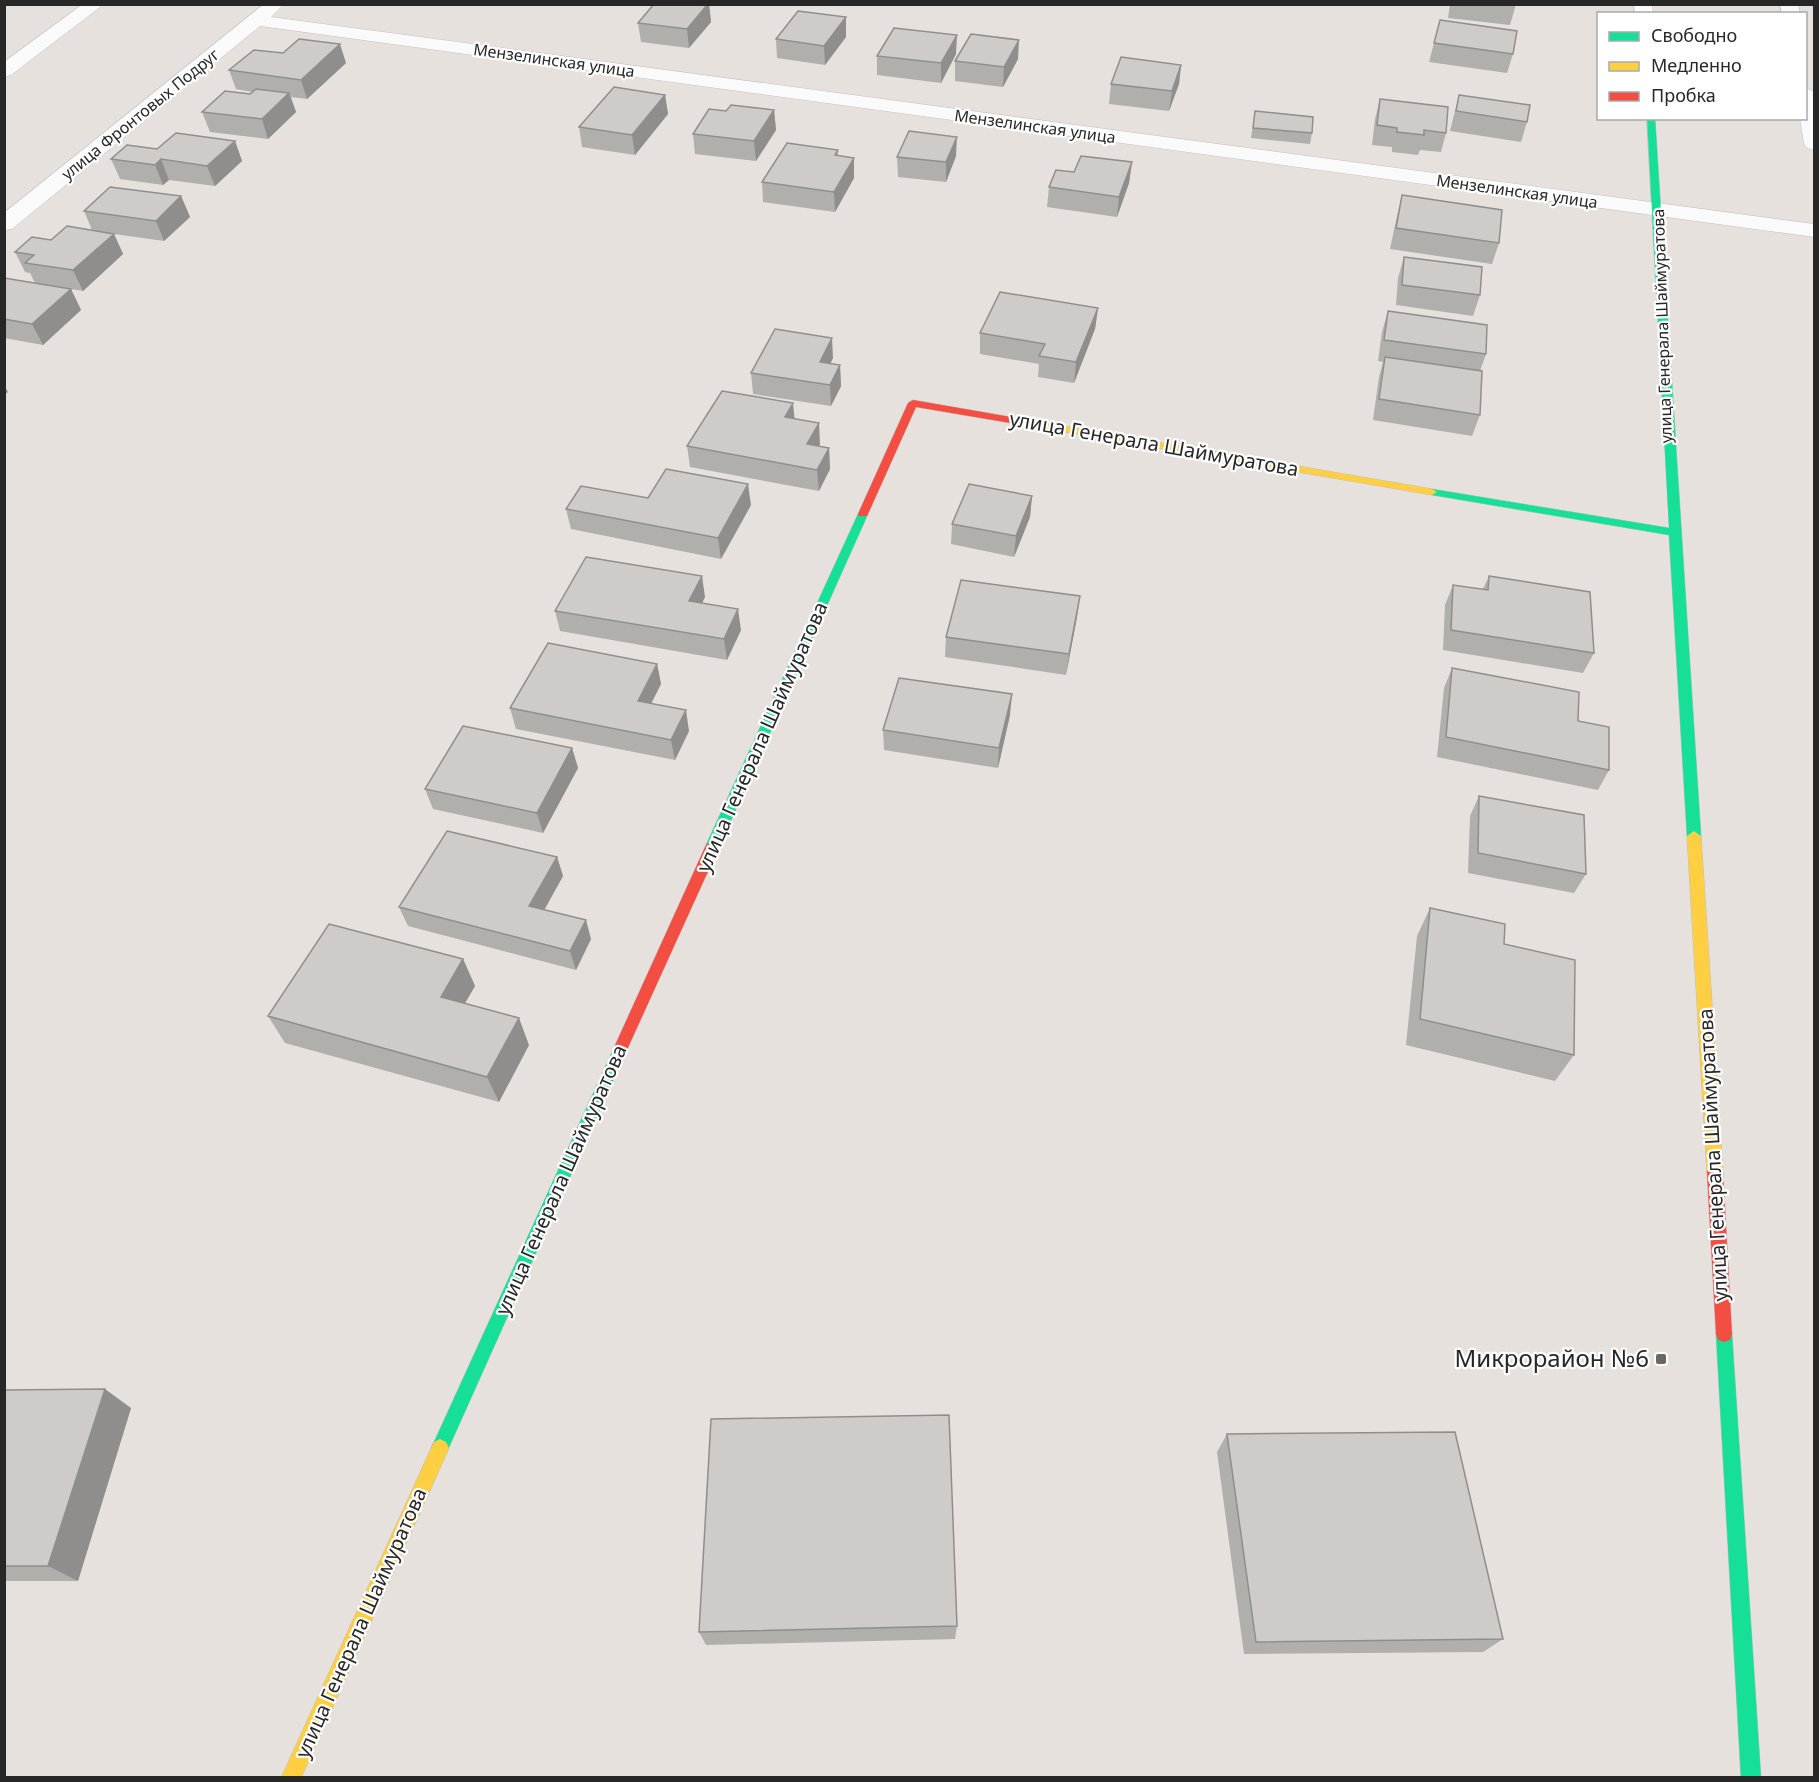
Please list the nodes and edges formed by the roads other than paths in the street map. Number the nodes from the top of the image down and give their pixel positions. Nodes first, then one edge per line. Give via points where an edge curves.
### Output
1 (94, 4) edge
2 (275, 4) edge
3 (256, 20) junction
4 (4, 71) edge
5 (1807, 100) edge
6 (1651, 120) edge
7 (1815, 144) edge
8 (1658, 210) junction
9 (4, 224) edge
10 (1815, 231) edge
11 (1676, 533) junction
12 (291, 1778) edge
13 (1750, 1778) edge

1 - 4 street
2 - 3 street, улица Фронтовых Подруг
3 - 8 street, Мензелинская улица
3 - 9 street, улица Фронтовых Подруг
5 - 7 street
6 - 8 street, улица Генерала Шаймуратова
8 - 10 street, Мензелинская улица
8 - 11 street, улица Генерала Шаймуратова via 1666,440
11 - 12 street, улица Генерала Шаймуратова via 913,403
11 - 13 street, улица Генерала Шаймуратова

